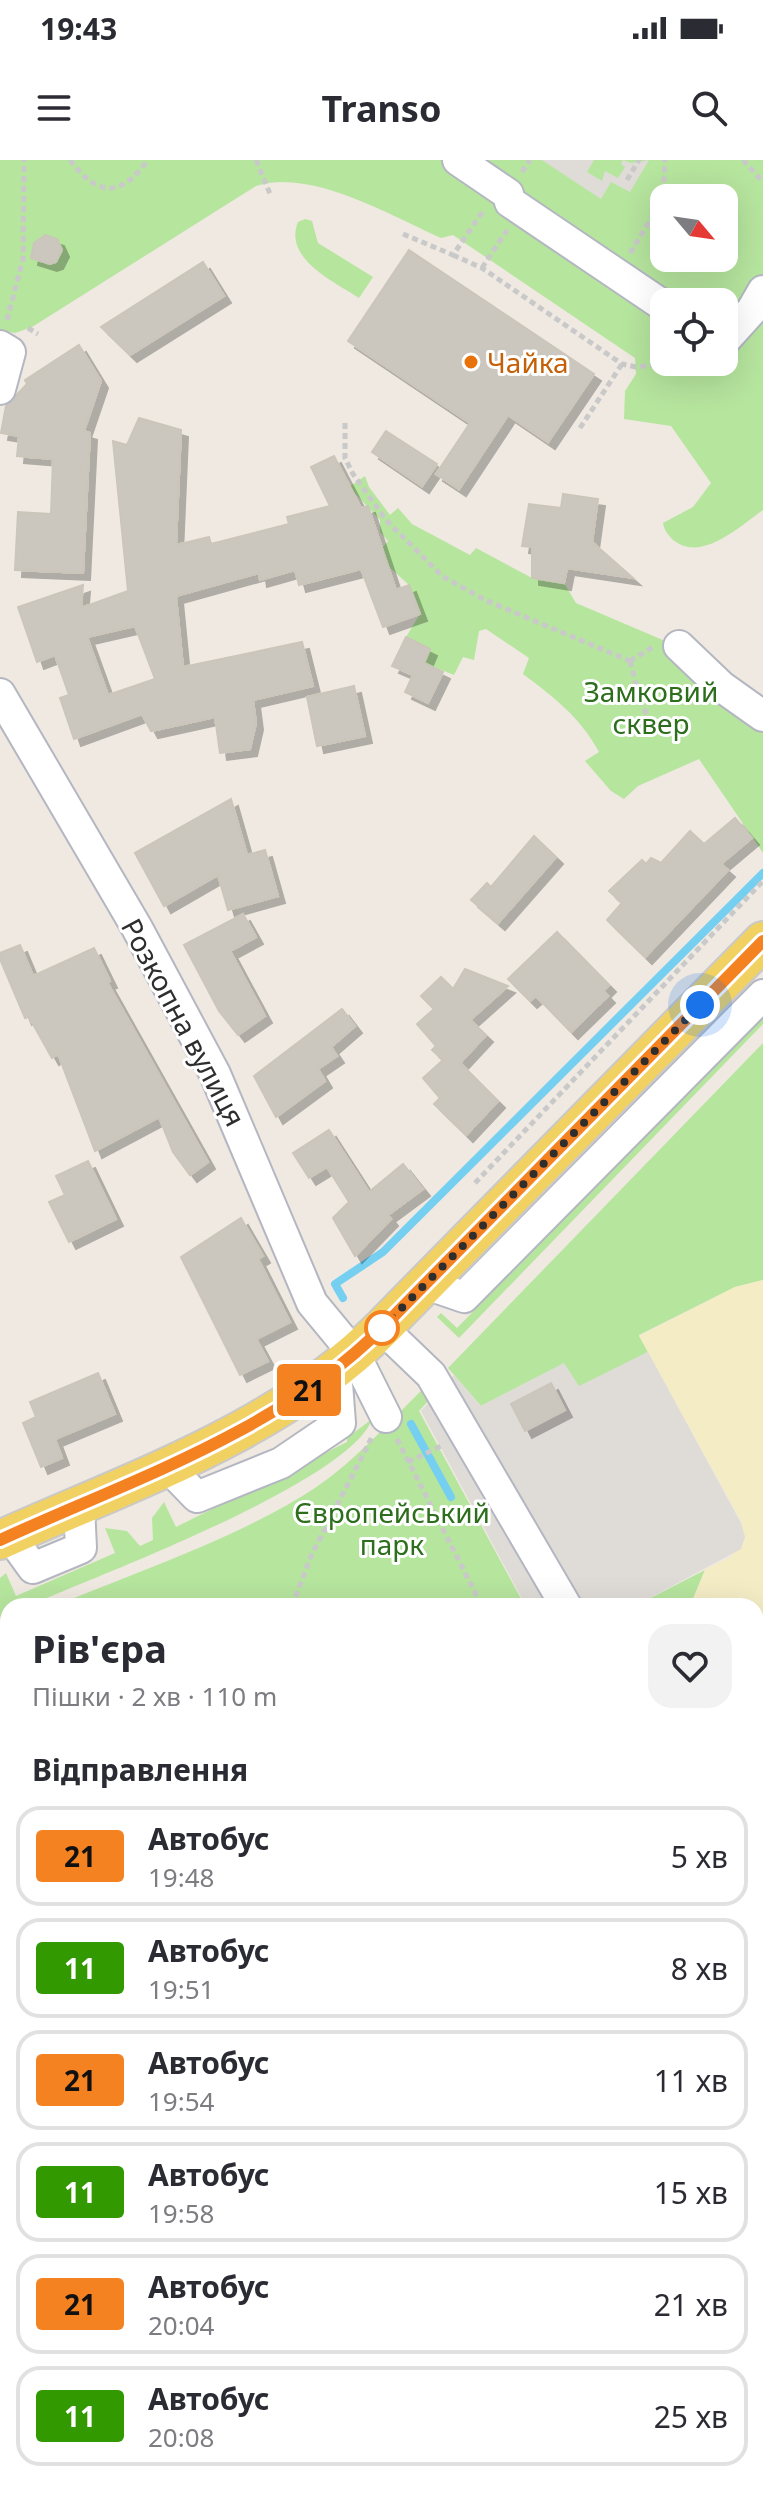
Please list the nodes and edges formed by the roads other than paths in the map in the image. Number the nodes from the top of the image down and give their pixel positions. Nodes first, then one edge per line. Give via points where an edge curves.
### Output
1 (458, 160) edge
2 (763, 291) edge
3 (650, 297) edge
4 (738, 326) edge
5 (5, 349) edge
6 (0, 389) edge
7 (679, 646) dead end
8 (0, 694) edge
9 (763, 716) edge
10 (763, 941) edge
11 (763, 995) edge
12 (426, 1284) junction
13 (382, 1328) junction
14 (345, 1363) junction
15 (386, 1417) road end
16 (5, 1538) edge
17 (561, 1598) edge

1 - 3 street via 499,187 521,210
2 - 4 street
5 - 6 street
7 - 9 street
8 - 14 street, Розкопна вулиця via 137,928 215,1074 312,1303
10 - 12 main road
11 - 12 street via 464,1297
12 - 13 main road
13 - 14 main road
13 - 17 street via 431,1375
14 - 15 street, Розкопна вулиця
14 - 16 main road via 266,1417

